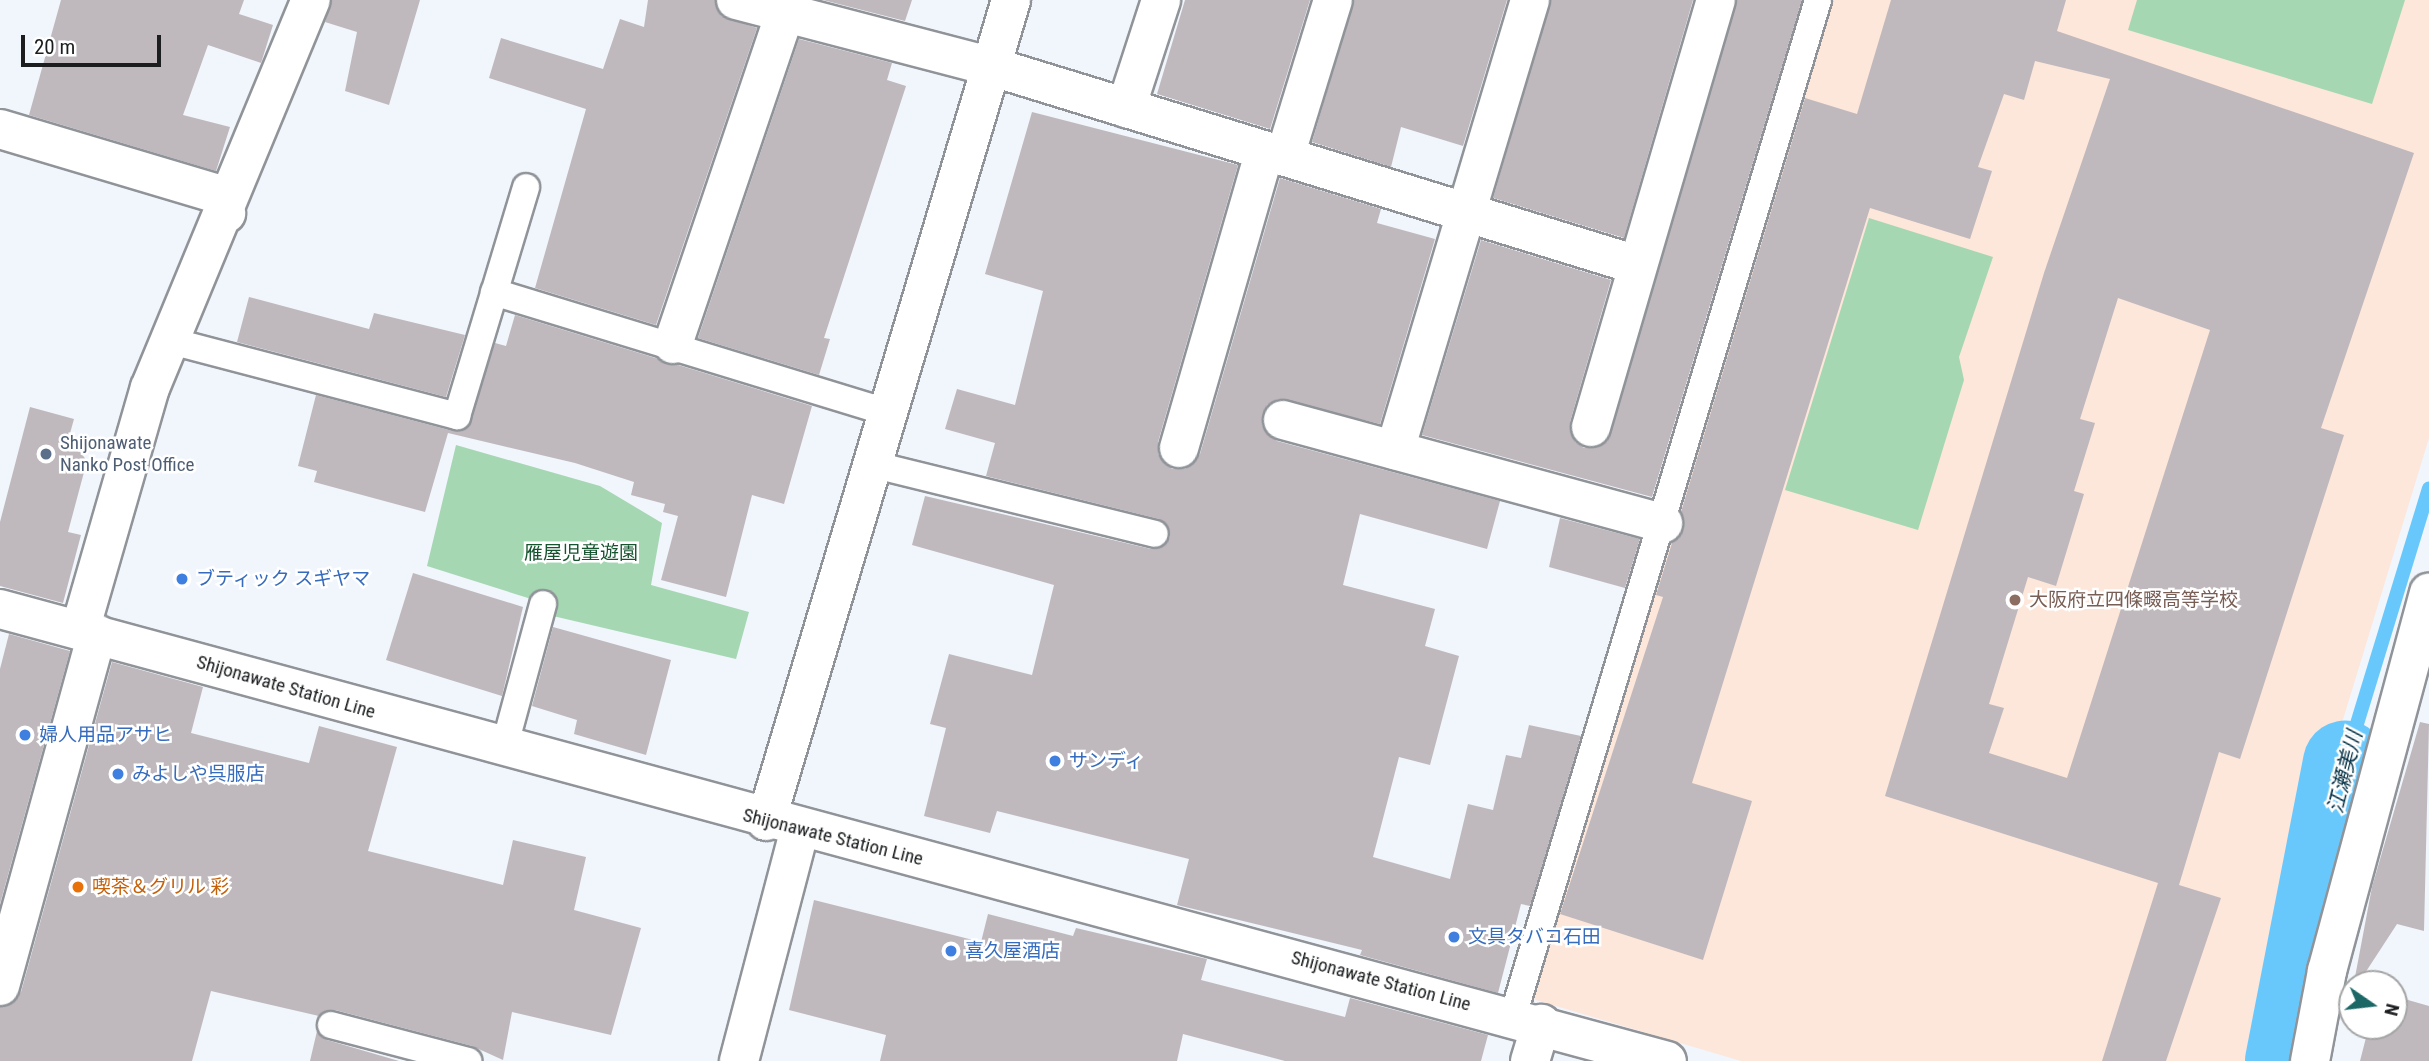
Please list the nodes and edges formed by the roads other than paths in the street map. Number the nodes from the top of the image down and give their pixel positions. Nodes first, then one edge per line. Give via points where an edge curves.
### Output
1 (311, 0) edge
2 (736, 0) edge
3 (1011, 0) edge
4 (1161, 0) edge
5 (1333, 0) edge
6 (1530, 0) edge
7 (1716, 0) edge
8 (1818, 0) edge
9 (785, 13) junction
10 (990, 66) junction
11 (1126, 108) junction
12 (0, 129) edge
13 (1275, 153) junction
14 (526, 187) dead end
15 (226, 212) junction
16 (1468, 213) junction
17 (1637, 265) junction
18 (494, 292) junction
19 (170, 341) junction
20 (673, 344) junction
21 (887, 412) junction
22 (1283, 420) dead end
23 (1591, 427) dead end
24 (1179, 447) dead end
25 (1395, 450) junction
26 (871, 464) junction
27 (1663, 523) junction
28 (1156, 534) dead end
29 (2429, 592) edge
30 (543, 604) dead end
31 (0, 609) edge
32 (89, 632) junction
33 (2416, 694) edge
34 (504, 748) junction
35 (783, 825) junction
36 (3, 965) edge
37 (1527, 1020) junction
38 (331, 1025) dead end
39 (468, 1061) edge
40 (739, 1061) edge
41 (1530, 1061) edge
42 (1667, 1061) edge
43 (2310, 1061) edge

1 - 15 street
2 - 9 street
3 - 10 street
4 - 11 street
5 - 13 street
6 - 16 street
7 - 17 street
8 - 27 lane
9 - 10 street
9 - 20 street
10 - 11 street
10 - 21 street
11 - 13 street
12 - 15 street via 221,195
13 - 16 street
13 - 24 street
14 - 18 lane
15 - 19 street
16 - 17 street
16 - 25 street
17 - 23 street
18 - 19 lane via 457,416
18 - 20 lane
19 - 32 street via 150,388
20 - 21 lane
21 - 26 street
22 - 25 street
25 - 27 street
26 - 28 lane
26 - 35 street
27 - 37 lane
29 - 33 street
30 - 34 lane
31 - 32 street, Shijonawate Station Line
32 - 34 street, Shijonawate Station Line
32 - 36 street
33 - 43 street via 2327,971
34 - 35 street, Shijonawate Station Line
35 - 37 street, Shijonawate Station Line
35 - 40 street
37 - 41 street
37 - 42 street, Shijonawate Station Line
38 - 39 lane

